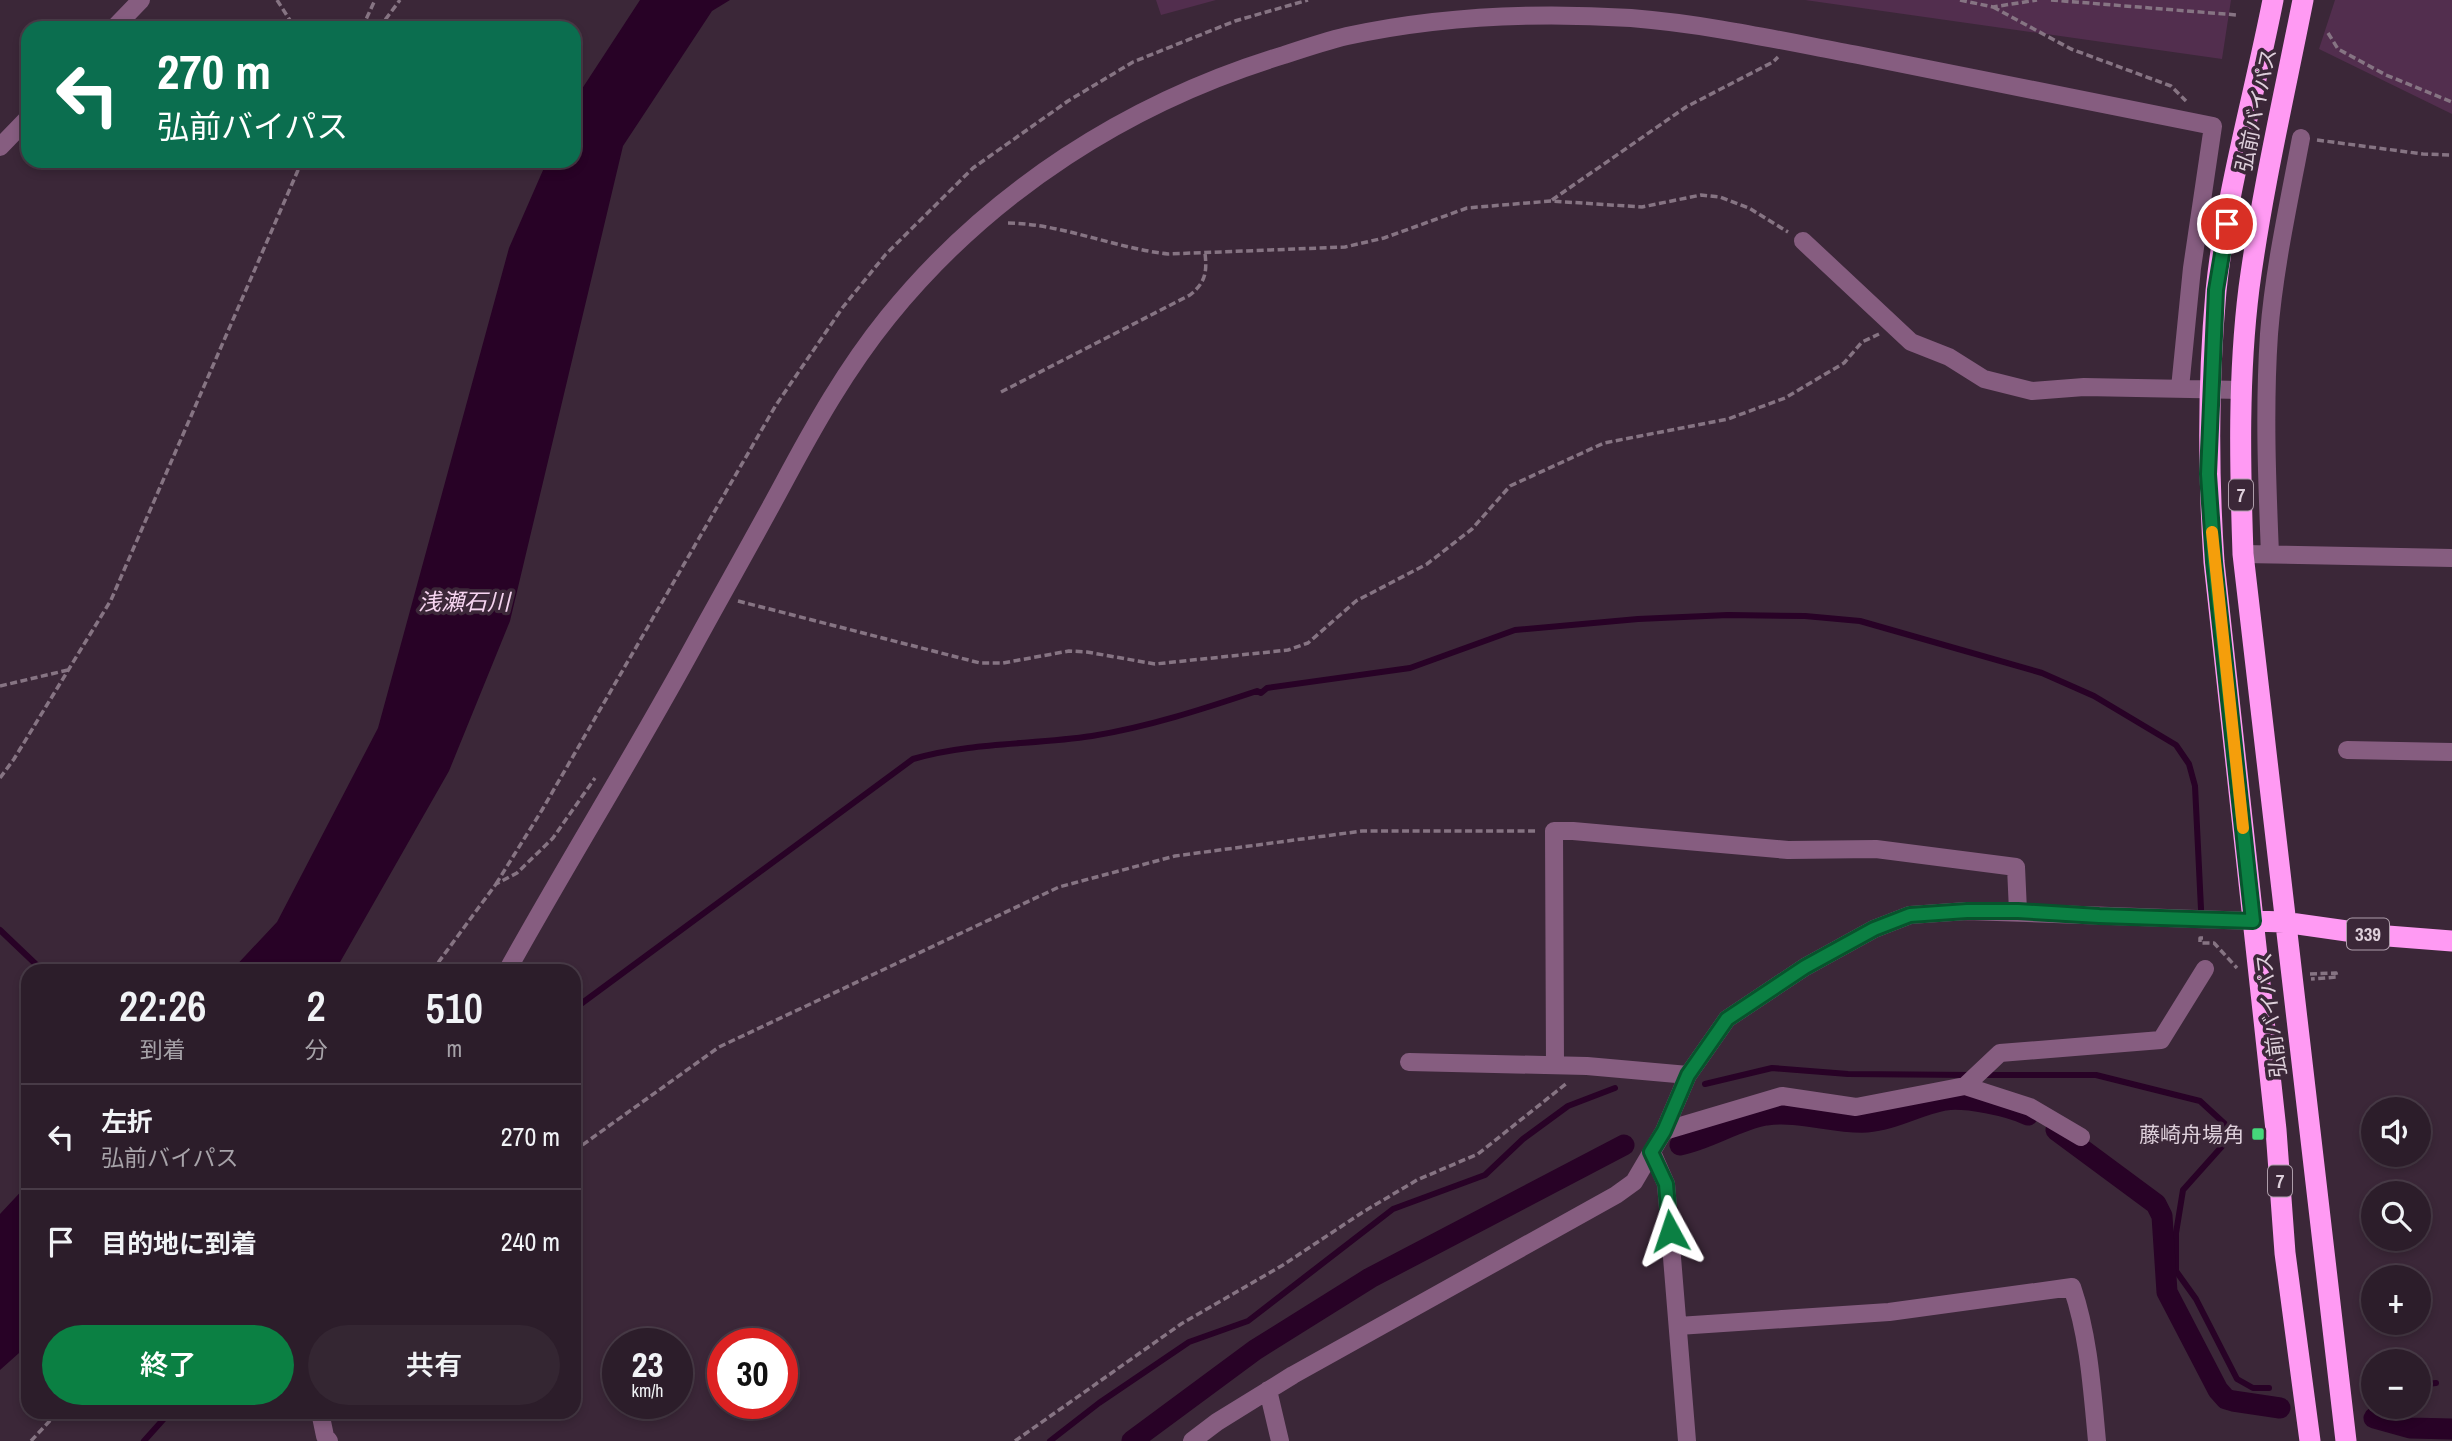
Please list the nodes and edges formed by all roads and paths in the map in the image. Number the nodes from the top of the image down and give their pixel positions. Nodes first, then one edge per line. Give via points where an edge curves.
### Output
1 (141, 0) edge
2 (277, 0) edge
3 (375, 0) edge
4 (400, 0) edge
5 (1960, 0) edge
6 (2038, 0) edge
7 (2051, 0) edge
8 (2273, 0) edge
9 (2303, 0) edge
10 (1993, 7) junction
11 (2237, 15) dead end
12 (121, 21) edge
13 (290, 21) edge
14 (365, 21) edge
15 (384, 21) edge
16 (2328, 33) dead end
17 (1791, 42) junction
18 (2188, 102) dead end
19 (2452, 102) edge
20 (21, 126) edge
21 (2301, 138) joint
22 (0, 148) edge
23 (2452, 155) edge
24 (299, 168) edge
25 (1551, 201) junction
26 (982, 218) junction
27 (1803, 241) joint
28 (1205, 253) junction
29 (1894, 327) junction
30 (2180, 388) junction
31 (2211, 389) junction
32 (2242, 390) junction
33 (1001, 392) dead end
34 (2243, 554) junction
35 (2270, 554) junction
36 (2452, 558) edge
37 (721, 596) junction
38 (68, 670) junction
39 (0, 686) edge
40 (2347, 750) dead end
41 (2452, 752) edge
42 (600, 772) dead end
43 (0, 778) edge
44 (1554, 831) junction
45 (2018, 911) junction
46 (2253, 921) junction
47 (2284, 922) junction
48 (2452, 940) edge
49 (437, 964) edge
50 (511, 964) edge
51 (2205, 969) dead end
52 (2324, 974) dead end
53 (2311, 979) dead end
54 (1409, 1062) dead end
55 (1555, 1065) junction
56 (1587, 1066) junction
57 (1688, 1075) junction
58 (1965, 1086) junction
59 (1664, 1131) junction
60 (2081, 1137) dead end
61 (581, 1146) edge
62 (1651, 1152) junction
63 (1678, 1326) junction
64 (1268, 1390) junction
65 (51, 1419) edge
66 (321, 1419) edge
67 (31, 1441) edge
68 (329, 1441) edge
69 (1015, 1441) edge
70 (1192, 1441) edge
71 (1280, 1441) edge
72 (1687, 1441) edge
73 (2097, 1441) edge
74 (2310, 1441) edge
75 (2346, 1441) edge

1 - 12 street
2 - 13 path
3 - 14 path
4 - 15 path
5 - 10 path
6 - 10 path
7 - 11 path
8 - 31 highway, 弘前バイパス / 7 via 2234,179 2216,290
9 - 32 highway, 弘前バイパス / 7 via 2261,207
10 - 18 path via 2071,49 2171,86
16 - 19 path via 2339,49 2386,75
17 - 25 path via 1773,62 1686,107
17 - 26 street via 1686,24 1558,15 1410,25 1343,37 1198,84 1143,111 1034,177
17 - 30 street via 2213,126
20 - 22 street
21 - 23 path
21 - 35 street via 2269,332 2266,445
24 - 38 path via 111,600
25 - 27 path via 1642,207 1701,195 1720,197 1749,208
25 - 28 path via 1467,208 1345,247
26 - 28 path via 1059,229 1141,251
26 - 37 street via 923,275 857,356
27 - 29 street
28 - 33 path via 1204,281 1190,295
29 - 30 street via 1911,342 1949,357 1984,379 2032,391
29 - 37 path via 1862,342 1844,363 1785,398 1728,419 1604,443 1510,486 1472,529 1427,564 1356,601 1308,643 1288,650 1155,664 1069,651 980,663
30 - 31 street
31 - 32 street
31 - 46 highway, 弘前バイパス / 7 via 2208,474 2214,562
32 - 34 highway, 弘前バイパス / 7
34 - 35 street
34 - 47 highway, 弘前バイパス / 7
35 - 36 street
37 - 50 street
38 - 39 path
38 - 43 path
40 - 41 street
42 - 49 path via 552,838 517,873 496,884
44 - 45 street via 1788,850 1876,849 2016,867
44 - 55 street
44 - 61 path via 1362,831 1175,856 1059,887 719,1047
45 - 46 street
45 - 57 street via 1910,915 1874,929 1805,967 1727,1019
46 - 47 highway, 339
46 - 74 highway, 弘前バイパス / 7 via 2285,1253
47 - 48 highway, 339
47 - 75 highway, 弘前バイパス / 7
51 - 58 street via 2161,1041 2000,1054
52 - 53 path via 2336,973 2337,977
54 - 55 street
55 - 56 street
56 - 57 street
56 - 69 path via 1478,1154 1417,1180 1181,1324
57 - 59 street
58 - 59 street via 1856,1107 1782,1096
58 - 60 street via 2030,1107
59 - 62 street
62 - 63 street via 1666,1184
62 - 64 street via 1634,1182 1606,1202
63 - 72 street
63 - 73 street via 1889,1312 2072,1287 2087,1344
64 - 70 street
64 - 71 street
65 - 67 path
66 - 68 street

